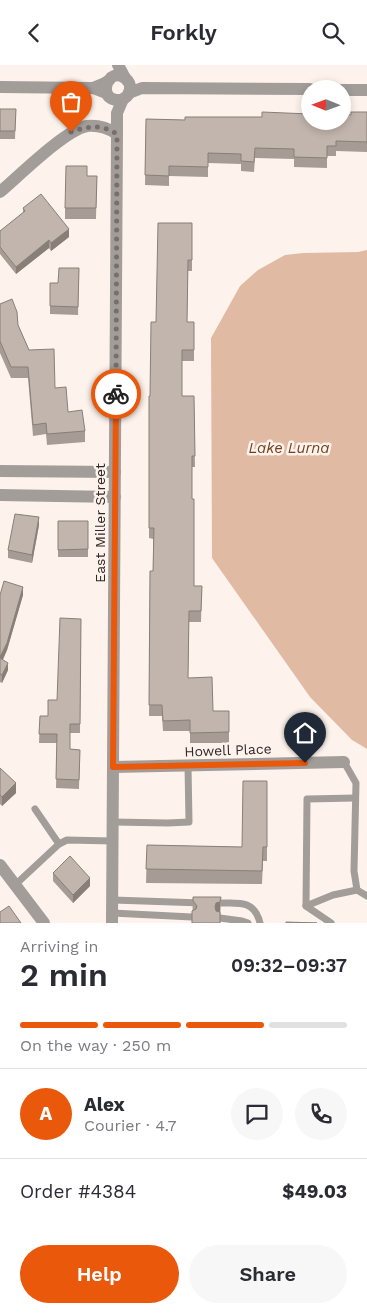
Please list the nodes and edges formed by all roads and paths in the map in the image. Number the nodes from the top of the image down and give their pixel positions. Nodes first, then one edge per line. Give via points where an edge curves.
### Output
1 (118, 65) edge
2 (0, 87) edge
3 (118, 88) junction
4 (301, 89) edge
5 (351, 90) edge
6 (367, 90) edge
7 (117, 134) junction
8 (0, 192) edge
9 (0, 471) edge
10 (116, 472) junction
11 (0, 495) edge
12 (115, 497) junction
13 (344, 761) joint
14 (188, 765) junction
15 (113, 767) junction
16 (355, 798) junction
17 (35, 809) dead end
18 (113, 822) junction
19 (113, 841) junction
20 (59, 844) junction
21 (0, 865) edge
22 (15, 885) junction
23 (357, 891) junction
24 (367, 896) edge
25 (113, 900) junction
26 (306, 905) junction
27 (192, 917) edge
28 (112, 918) edge
29 (220, 918) edge
30 (44, 923) edge
31 (248, 923) edge
32 (260, 923) edge
33 (331, 923) edge

1 - 3 street
2 - 3 street
3 - 4 street
3 - 7 street, East Miller Street
5 - 6 street
7 - 8 street via 94,126 71,132
7 - 10 street, East Miller Street
9 - 10 street
10 - 12 street, East Miller Street
11 - 12 street
12 - 15 street, East Miller Street
13 - 14 street, Howell Place
13 - 16 lane via 356,783
14 - 15 street, Howell Place
14 - 18 lane via 189,822
15 - 18 street, East Miller Street
16 - 23 lane via 354,871
16 - 26 lane via 307,799
17 - 20 lane
18 - 19 street, East Miller Street
19 - 20 lane via 67,840
19 - 25 street, East Miller Street
20 - 22 lane
21 - 22 street
22 - 30 street
23 - 24 lane
23 - 26 lane
25 - 28 street, East Miller Street
25 - 32 lane via 246,904 253,908
26 - 33 lane
27 - 28 lane
29 - 31 lane

